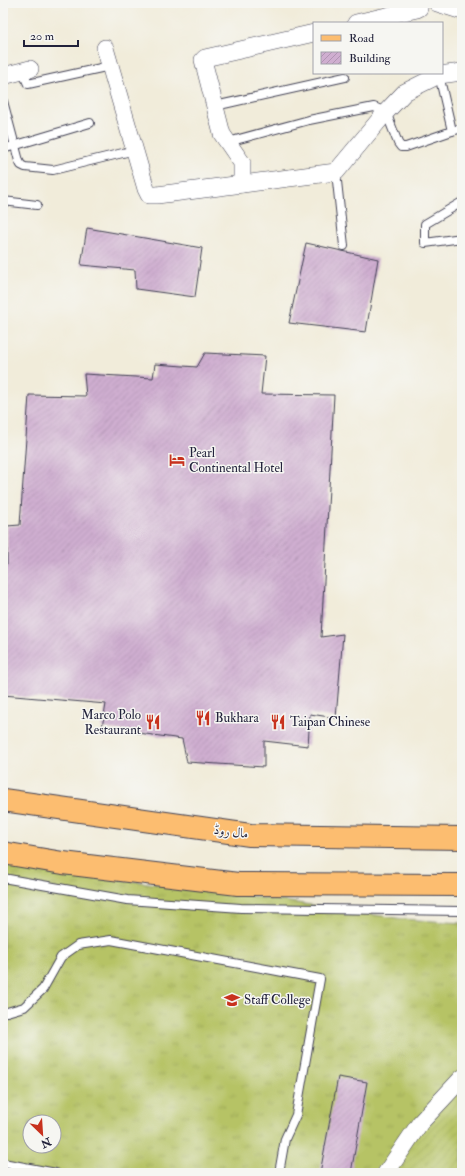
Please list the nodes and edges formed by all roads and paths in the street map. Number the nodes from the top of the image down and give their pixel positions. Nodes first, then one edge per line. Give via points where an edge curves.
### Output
1 (420, 3) edge
2 (437, 3) edge
3 (462, 11) edge
4 (360, 22) edge
5 (313, 33) edge
6 (105, 48) dead end
7 (110, 66) junction
8 (26, 70) joint
9 (462, 72) edge
10 (439, 75) junction
11 (3, 76) edge
12 (345, 77) dead end
13 (3, 101) edge
14 (215, 106) junction
15 (386, 112) junction
16 (90, 123) dead end
17 (462, 128) edge
18 (452, 131) junction
19 (228, 142) junction
20 (15, 144) junction
21 (3, 149) edge
22 (135, 150) junction
23 (336, 172) junction
24 (242, 184) junction
25 (3, 201) edge
26 (462, 202) edge
27 (37, 205) dead end
28 (462, 238) edge
29 (344, 246) dead end
30 (3, 800) edge
31 (462, 838) edge
32 (3, 853) edge
33 (3, 878) edge
34 (462, 885) edge
35 (462, 911) edge
36 (3, 1012) edge
37 (462, 1078) edge
38 (3, 1163) edge
39 (56, 1173) edge
40 (279, 1173) edge
41 (386, 1173) edge

1 - 4 street via 416,9
2 - 3 street
5 - 14 street via 205,58 203,63
6 - 7 street
7 - 8 lane via 30,83 26,82
7 - 22 street
8 - 11 street
9 - 10 street
10 - 15 street via 405,92
10 - 18 lane
12 - 14 lane
13 - 20 lane
14 - 19 street via 222,134
15 - 18 lane via 401,147
15 - 19 lane via 374,107 309,120
15 - 23 street
16 - 20 lane
17 - 18 lane
19 - 24 street via 242,163
20 - 21 lane
20 - 22 lane via 21,165 53,170
22 - 24 street via 150,195
23 - 24 street
23 - 29 lane
25 - 27 lane
26 - 28 lane via 426,224 425,244
30 - 31 main road, مال روڈ via 250,835
32 - 34 main road via 63,863 238,884
33 - 35 lane via 127,900 234,908
36 - 40 lane via 24,1007 43,989 61,957 78,945 111,940 320,979 296,1115 285,1139
37 - 41 street via 420,1123
38 - 39 lane

